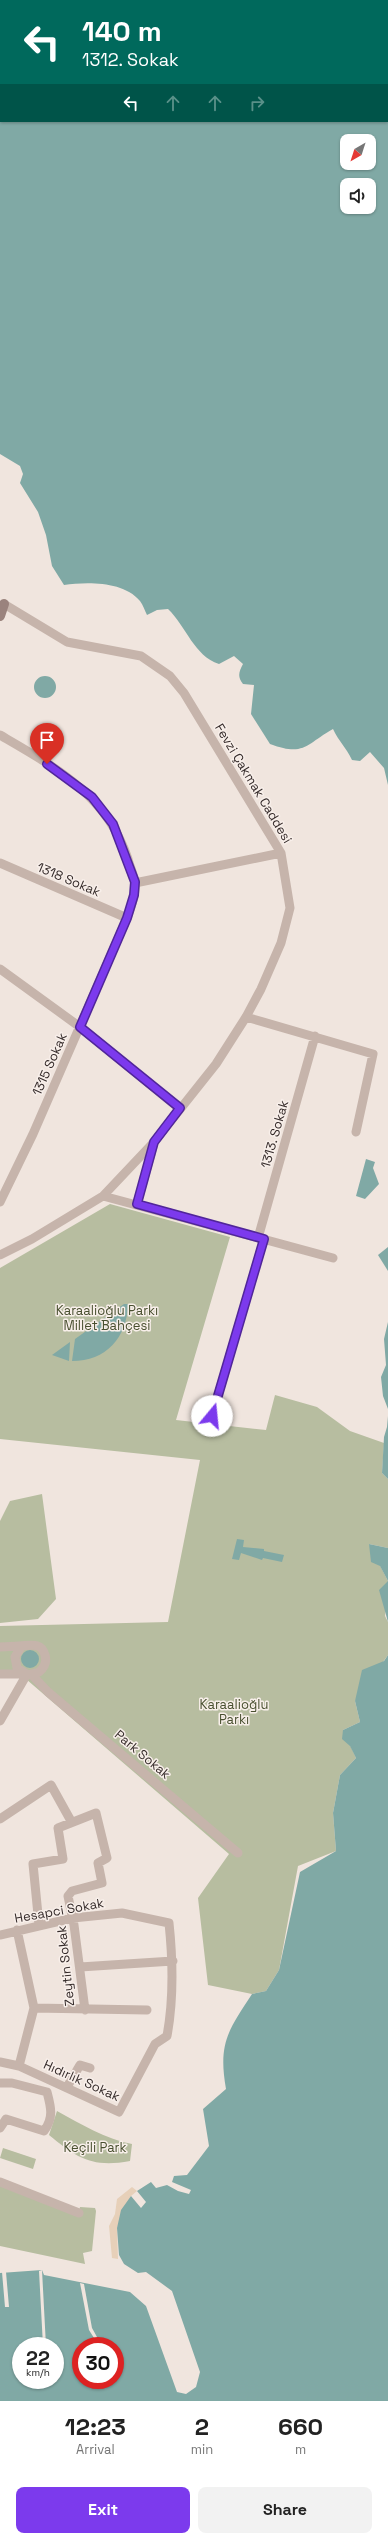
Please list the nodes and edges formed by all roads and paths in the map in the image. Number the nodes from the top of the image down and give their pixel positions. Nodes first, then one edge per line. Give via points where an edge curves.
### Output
1 (1, 603) edge
2 (0, 616) edge
3 (0, 735) edge
4 (281, 853) junction
5 (0, 863) edge
6 (135, 882) junction
7 (127, 918) junction
8 (0, 969) edge
9 (246, 1017) junction
10 (80, 1027) junction
11 (315, 1036) junction
12 (180, 1108) junction
13 (356, 1132) dead end
14 (154, 1142) junction
15 (103, 1196) junction
16 (0, 1202) edge
17 (137, 1204) junction
18 (261, 1239) junction
19 (0, 1255) edge
20 (333, 1258) dead end
21 (212, 1416) dead end
22 (0, 1646) edge
23 (21, 1646) junction
24 (0, 1674) edge
25 (28, 1674) junction
26 (0, 1721) edge
27 (0, 1819) edge
28 (71, 1821) junction
29 (238, 1853) dead end
30 (73, 1918) junction
31 (169, 1923) joint
32 (39, 1925) junction
33 (17, 1930) junction
34 (0, 1935) edge
35 (173, 1961) junction
36 (80, 1967) junction
37 (34, 2008) junction
38 (85, 2010) junction
39 (148, 2010) dead end
40 (0, 2062) edge
41 (20, 2066) junction
42 (90, 2068) dead end
43 (55, 2082) junction
44 (0, 2083) edge
45 (67, 2087) junction
46 (47, 2092) junction
47 (0, 2128) edge
48 (0, 2182) edge
49 (80, 2213) dead end

1 - 2 street, Fevzi Çakmak Caddesi
1 - 4 street, Fevzi Çakmak Caddesi via 67,642 141,656 170,676 184,693
3 - 6 street, 1315 Sokak via 37,757 92,797 113,824
4 - 6 street
4 - 9 street, Fevzi Çakmak Caddesi via 290,908 281,943 261,990
5 - 7 street, 1318 Sokak
6 - 7 street, 1315 Sokak
7 - 10 street, 1315 Sokak
8 - 10 street
9 - 11 street
9 - 12 street, Fevzi Çakmak Caddesi via 216,1064
10 - 12 street
10 - 16 street, 1315 Sokak
11 - 13 street via 373,1054
11 - 18 street, 1313. Sokak
12 - 14 street, Fevzi Çakmak Caddesi
14 - 15 street, Fevzi Çakmak Caddesi
14 - 17 street
15 - 17 street
15 - 19 street, Fevzi Çakmak Caddesi via 32,1239
17 - 18 street
18 - 20 street
18 - 21 street, 1313. Sokak
22 - 23 street
23 - 25 street via 14,1661 17,1668
23 - 25 street via 32,1644 40,1647 45,1654 46,1662 42,1669
24 - 25 street
25 - 26 street
25 - 29 street, Park Sokak
27 - 28 street via 51,1785
28 - 30 street, Zeytin Sokak via 96,1813 107,1858 98,1864 102,1883 72,1891 68,1896
28 - 32 street via 58,1828 63,1859 33,1864
30 - 31 street, Hesapci Sokak via 122,1913
30 - 32 street, Hesapci Sokak
30 - 36 street, Zeytin Sokak
31 - 35 street, Hıdırlık Sokak
32 - 33 street, Hesapci Sokak
33 - 34 street, Hesapci Sokak
33 - 37 street
35 - 36 street
35 - 45 street, Hıdırlık Sokak via 172,2011 167,2036 155,2044 119,2112
36 - 38 street, Zeytin Sokak
37 - 38 street, Zeytin Sokak
37 - 41 street
38 - 39 street
40 - 41 street, Hıdırlık Sokak
41 - 43 street, Hıdırlık Sokak
42 - 45 street via 80,2065
43 - 45 street, Hıdırlık Sokak
43 - 46 street
44 - 46 street via 12,2083
46 - 47 street via 52,2111 51,2122 44,2131 6,2118
48 - 49 street

